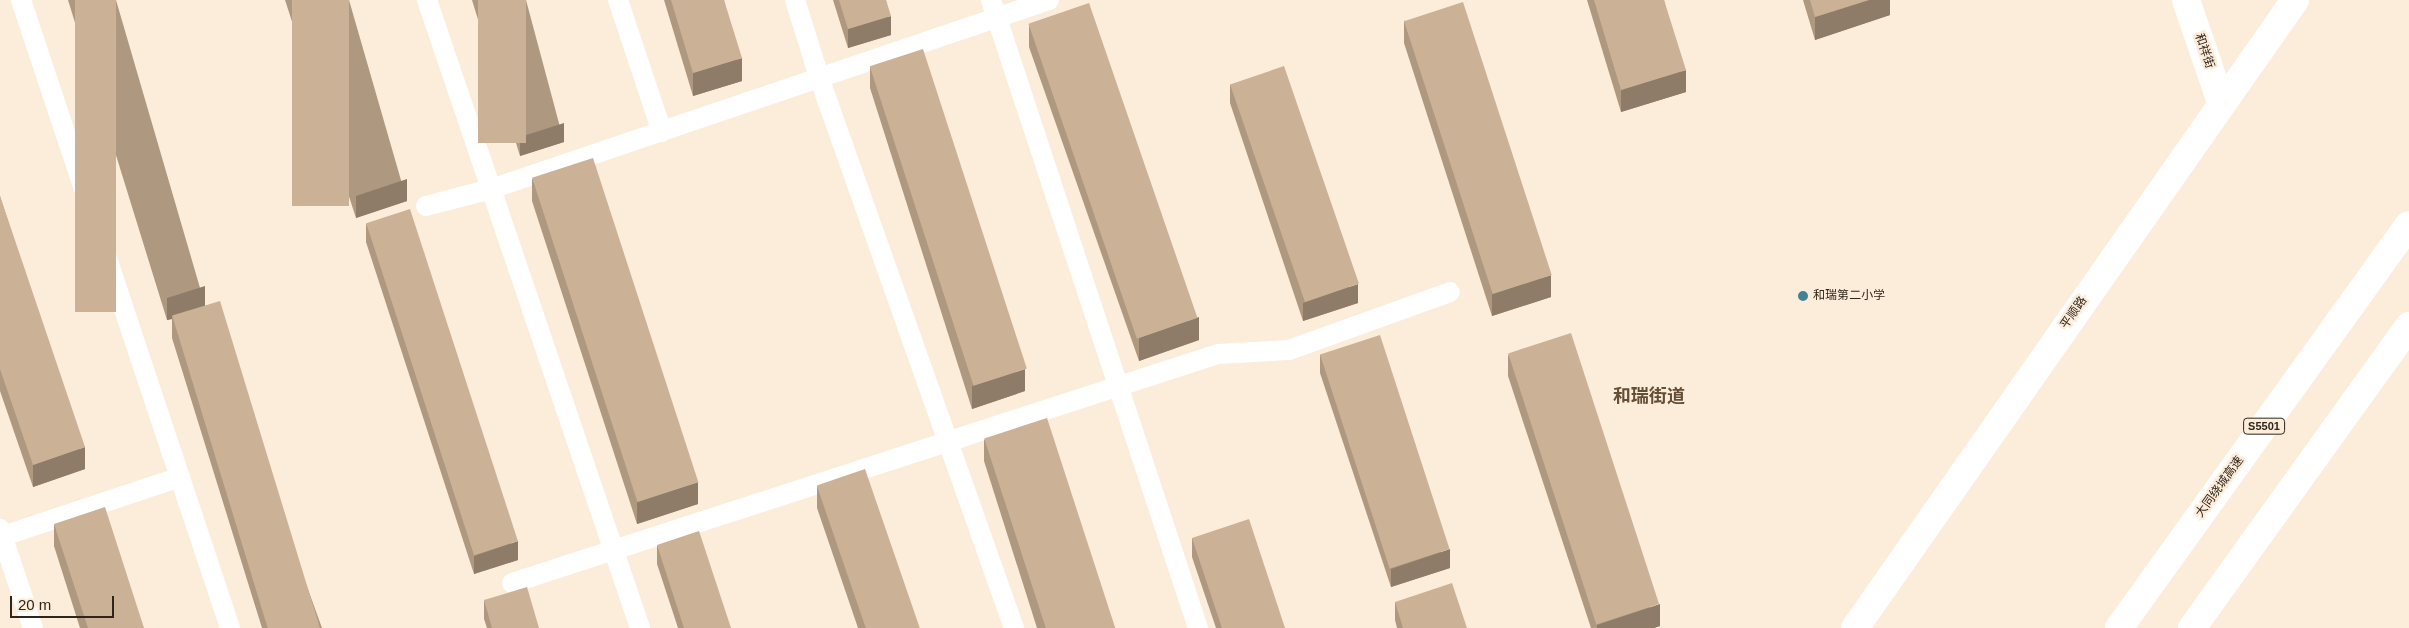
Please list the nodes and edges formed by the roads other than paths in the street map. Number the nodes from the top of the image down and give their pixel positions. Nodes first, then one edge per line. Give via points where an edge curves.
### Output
1 (21, 0) edge
2 (427, 0) edge
3 (618, 0) edge
4 (795, 0) edge
5 (1050, 0) edge
6 (2186, 0) edge
7 (2295, 0) edge
8 (993, 9) edge
9 (820, 80) junction
10 (2221, 102) junction
11 (662, 132) junction
12 (491, 189) junction
13 (426, 206) dead end
14 (2409, 225) edge
15 (1450, 292) dead end
16 (2409, 326) edge
17 (1118, 386) junction
18 (949, 442) junction
19 (180, 477) junction
20 (1, 534) edge
21 (614, 552) junction
22 (512, 583) dead end
23 (33, 628) edge
24 (230, 628) edge
25 (640, 628) edge
26 (1014, 628) edge
27 (1198, 628) edge
28 (1855, 628) edge
29 (2119, 628) edge
30 (2192, 628) edge

1 - 19 lane
2 - 12 lane
3 - 11 lane
4 - 9 lane
5 - 8 lane
6 - 10 main road, 和祥街
7 - 10 main road, 平顺路
8 - 9 lane
8 - 17 lane
9 - 11 lane
9 - 18 lane
10 - 28 main road, 平顺路
11 - 12 lane
12 - 13 lane
12 - 21 lane
14 - 29 main road, 大同绕城高速 / S5501
15 - 17 lane via 1288,350 1218,354
16 - 30 main road
17 - 18 lane
17 - 27 lane
18 - 21 lane
18 - 26 lane
19 - 20 lane
19 - 24 lane
20 - 23 lane
21 - 22 lane
21 - 25 lane

